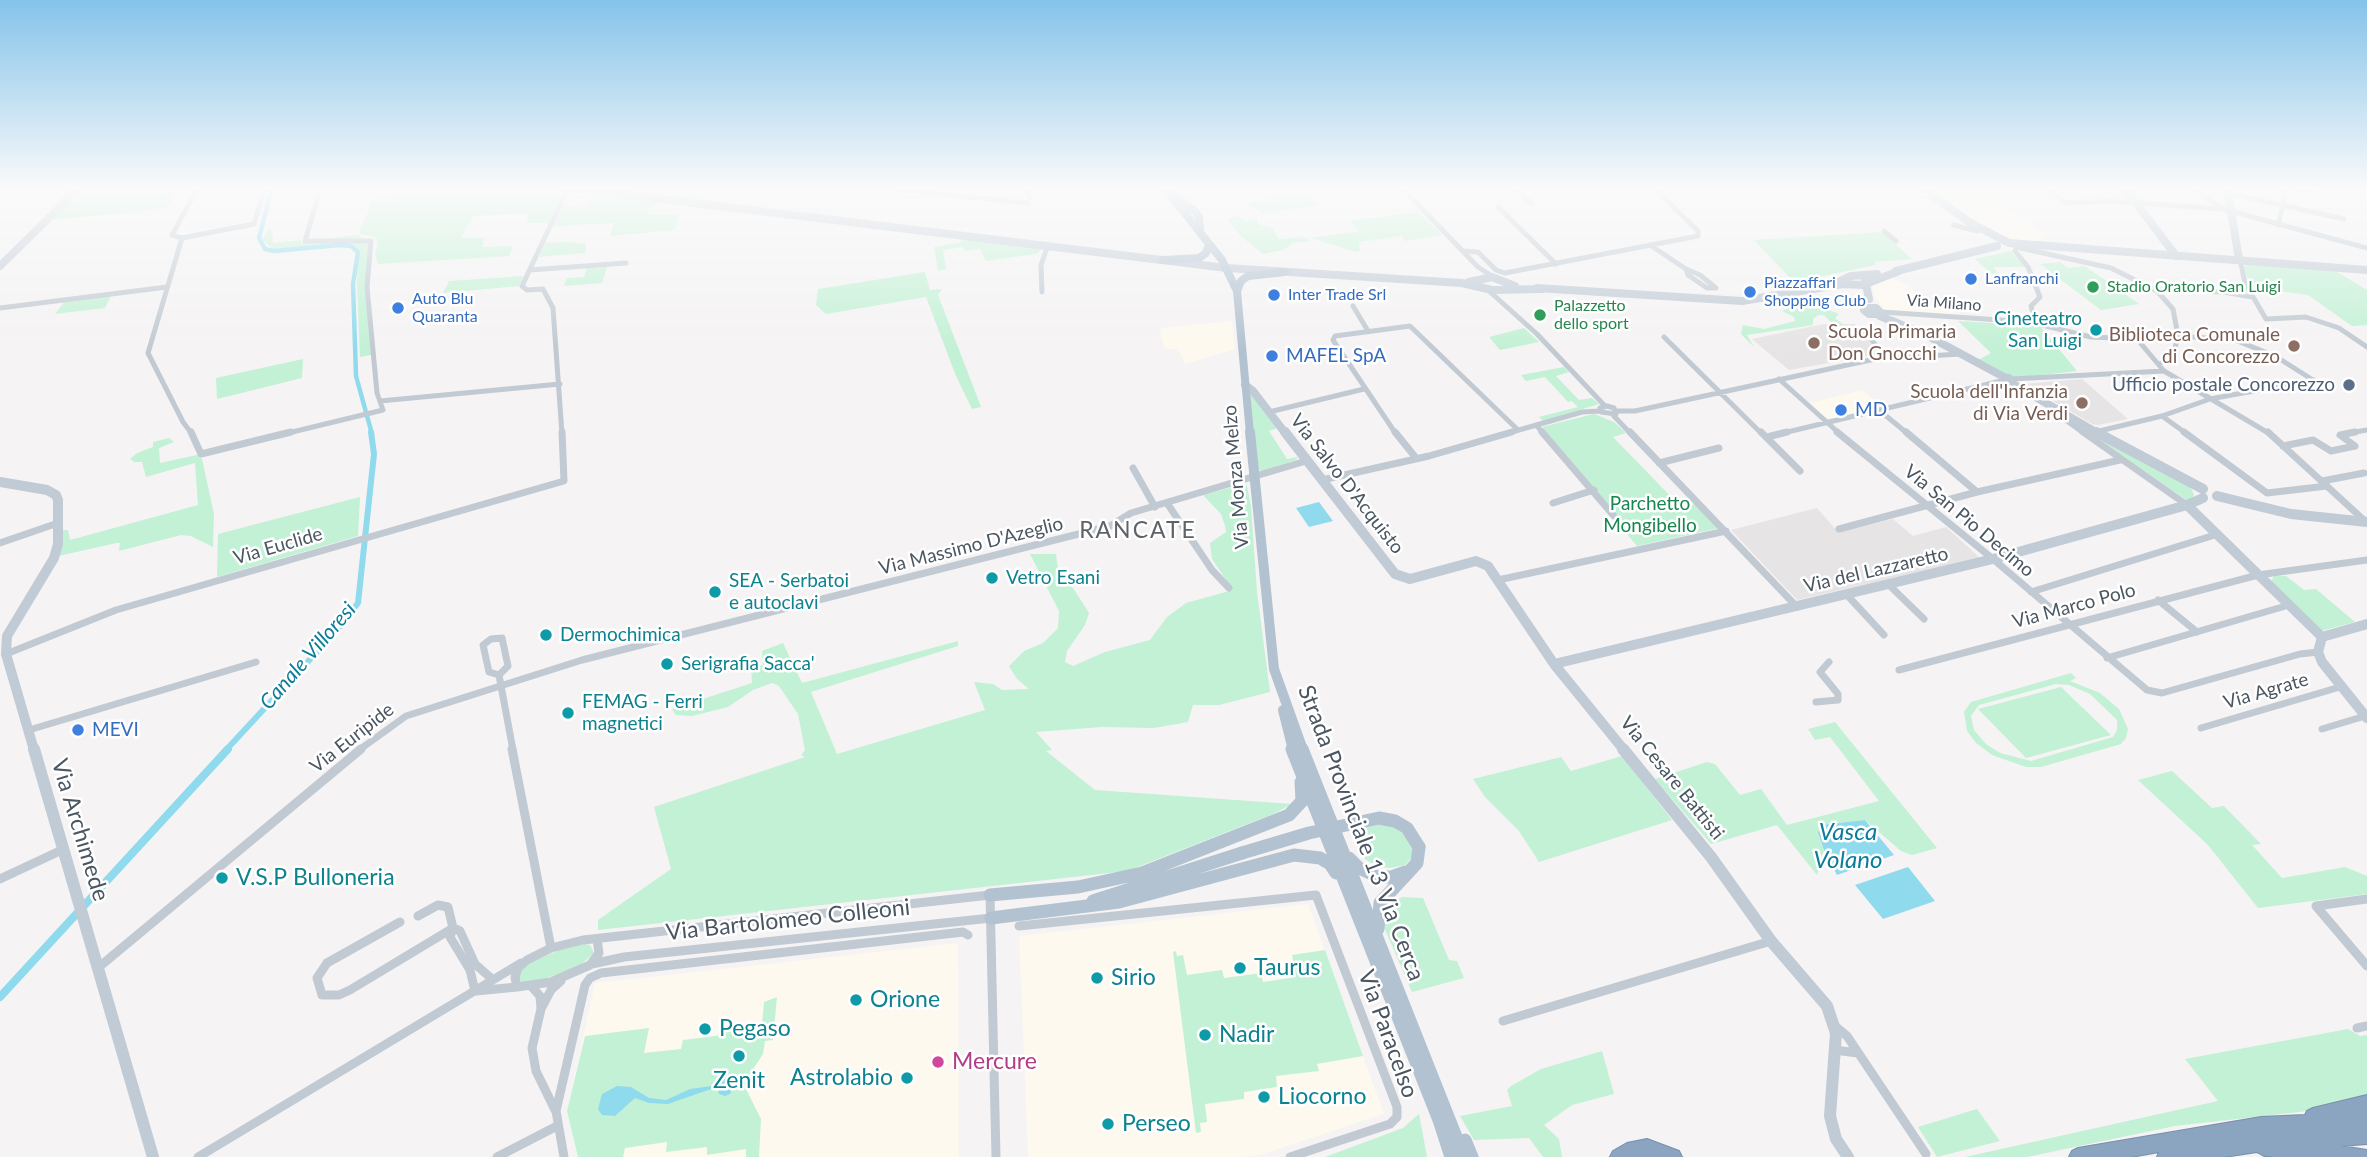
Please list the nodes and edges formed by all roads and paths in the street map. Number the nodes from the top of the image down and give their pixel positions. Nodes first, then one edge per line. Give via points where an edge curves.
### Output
1 (25, 241) edge
2 (181, 241) edge
3 (371, 241) edge
4 (543, 241) edge
5 (1006, 241) edge
6 (1207, 241) joint
7 (1453, 241) edge
8 (1533, 241) edge
9 (1668, 241) edge
10 (1997, 241) edge
11 (1998, 241) edge
12 (2162, 241) edge
13 (2236, 241) edge
14 (2340, 241) edge
15 (1650, 245) junction
16 (1048, 246) junction
17 (2006, 246) junction
18 (2367, 248) edge
19 (1463, 251) junction
20 (2172, 256) junction
21 (1163, 260) junction
22 (2239, 261) junction
23 (626, 263) dead end
24 (1556, 264) junction
25 (0, 266) edge
26 (1478, 267) junction
27 (1227, 268) junction
28 (530, 270) junction
29 (1686, 270) junction
30 (2367, 270) edge
31 (1899, 271) junction
32 (1285, 272) junction
33 (1853, 280) junction
34 (1483, 283) junction
35 (1867, 283) junction
36 (167, 287) junction
37 (1499, 289) junction
38 (1237, 290) junction
39 (2155, 290) junction
40 (1042, 292) dead end
41 (2252, 297) junction
42 (1868, 302) junction
43 (1353, 306) dead end
44 (0, 308) edge
45 (1879, 312) junction
46 (2045, 324) junction
47 (1368, 331) junction
48 (1866, 333) dead end
49 (2178, 336) junction
50 (1664, 337) dead end
51 (2367, 347) edge
52 (1961, 354) junction
53 (1886, 358) junction
54 (2159, 364) junction
55 (2164, 371) junction
56 (1779, 379) junction
57 (2007, 380) junction
58 (560, 384) junction
59 (1245, 385) junction
60 (1364, 389) junction
61 (1722, 392) junction
62 (2210, 399) junction
63 (380, 401) junction
64 (1603, 408) junction
65 (1879, 411) junction
66 (1269, 412) junction
67 (1615, 413) junction
68 (2064, 415) junction
69 (2162, 416) junction
70 (1826, 423) junction
71 (1536, 425) junction
72 (2113, 426) junction
73 (1518, 430) junction
74 (2367, 430) edge
75 (2095, 432) junction
76 (1767, 437) junction
77 (2283, 446) junction
78 (1719, 448) dead end
79 (1416, 458) junction
80 (2120, 460) junction
81 (1306, 461) junction
82 (1659, 463) junction
83 (1133, 468) dead end
84 (1800, 471) dead end
85 (2364, 473) dead end
86 (1254, 476) junction
87 (1322, 480) junction
88 (0, 482) edge
89 (2324, 483) junction
90 (1594, 490) junction
91 (1977, 492) junction
92 (2201, 492) junction
93 (1167, 503) junction
94 (1553, 503) dead end
95 (2187, 505) junction
96 (1928, 506) junction
97 (1155, 507) junction
98 (1615, 516) dead end
99 (2367, 522) edge
100 (58, 523) junction
101 (1839, 529) dead end
102 (1726, 531) junction
103 (2218, 534) junction
104 (0, 543) edge
105 (1993, 559) junction
106 (2367, 560) edge
107 (1473, 562) joint
108 (2258, 575) junction
109 (1498, 580) junction
110 (1889, 584) junction
111 (1229, 588) dead end
112 (2031, 592) junction
113 (1847, 595) junction
114 (2158, 600) junction
115 (2289, 604) junction
116 (1797, 607) junction
117 (761, 616) joint
118 (1924, 619) dead end
119 (2067, 624) junction
120 (2367, 624) edge
121 (2197, 632) junction
122 (1884, 635) dead end
123 (2322, 637) junction
124 (2318, 652) junction
125 (6, 654) junction
126 (2107, 658) junction
127 (256, 662) dead end
128 (1829, 662) dead end
129 (1554, 664) junction
130 (1899, 670) dead end
131 (499, 675) junction
132 (1278, 683) junction
133 (500, 685) junction
134 (2340, 687) junction
135 (1816, 702) dead end
136 (2366, 717) edge
137 (2201, 728) dead end
138 (2322, 729) dead end
139 (29, 730) junction
140 (1288, 735) junction
141 (1339, 841) junction
142 (64, 849) junction
143 (1414, 867) junction
144 (0, 878) edge
145 (1158, 880) junction
146 (1078, 887) junction
147 (990, 895) junction
148 (2367, 899) edge
149 (1351, 900) junction
150 (1070, 908) junction
151 (418, 916) dead end
152 (991, 918) junction
153 (400, 922) dead end
154 (1019, 926) dead end
155 (453, 928) junction
156 (968, 935) dead end
157 (597, 939) junction
158 (1772, 941) junction
159 (1380, 946) junction
160 (551, 948) junction
161 (527, 960) junction
162 (590, 965) junction
163 (2367, 966) edge
164 (99, 967) junction
165 (565, 977) junction
166 (492, 979) junction
167 (530, 986) junction
168 (517, 987) junction
169 (475, 991) junction
170 (541, 1009) junction
171 (1503, 1021) dead end
172 (1835, 1026) junction
173 (1834, 1050) junction
174 (1858, 1053) junction
175 (1417, 1065) junction
176 (1436, 1085) junction
177 (2367, 1104) edge
178 (556, 1111) junction
179 (2367, 1120) edge
180 (557, 1126) junction
181 (2261, 1126) junction
182 (2367, 1135) edge
183 (2250, 1144) junction
184 (1926, 1154) dead end
185 (153, 1157) edge
186 (198, 1157) edge
187 (497, 1157) edge
188 (564, 1157) edge
189 (996, 1157) edge
190 (1290, 1157) edge
191 (1444, 1157) edge
192 (1451, 1157) edge
193 (1464, 1157) edge
194 (1472, 1157) edge
195 (1619, 1157) edge
196 (1672, 1157) edge
197 (1848, 1157) edge
198 (2078, 1157) edge
199 (2166, 1157) edge
200 (2362, 1157) edge

1 - 25 street
2 - 36 street
3 - 63 street via 368,287
4 - 28 street
5 - 16 street
6 - 21 main road via 1206,253 1199,258
6 - 27 main road, Via Monza Melzo
7 - 19 street
8 - 24 street
9 - 15 street
10 - 17 street
11 - 17 street
12 - 20 street
13 - 22 street
14 - 18 street
15 - 24 street
15 - 29 street
16 - 21 street
16 - 40 street via 1041,265
17 - 20 street
17 - 31 street
17 - 39 street via 2111,268
17 - 46 street via 2028,267 2039,297 2032,310
19 - 24 street via 1478,252 1501,272
19 - 26 street
20 - 22 street
21 - 27 street
22 - 30 street
22 - 41 street
23 - 28 street
26 - 34 street
26 - 37 street
27 - 32 street
27 - 38 main road, Via Monza Melzo
28 - 58 street via 522,286 547,292 553,308
29 - 29 street via 1706,287 1716,288 1700,275
31 - 33 street
31 - 35 street
32 - 34 street
32 - 38 main road via 1248,276
33 - 35 street
33 - 37 street via 1735,301
33 - 42 street
34 - 37 street
34 - 37 street
35 - 42 street
36 - 44 street
36 - 63 street via 148,353 201,454 383,410
37 - 64 street
38 - 59 main road, Via Monza Melzo
39 - 41 street
39 - 49 street via 2173,309
41 - 51 street via 2266,318 2306,317 2339,328
42 - 45 street via 1866,313
43 - 47 street
45 - 46 street, Via Milano
45 - 52 street
46 - 54 street, Via Milano via 2091,337 2137,339
47 - 60 street via 1334,337
47 - 73 street via 1411,326
48 - 53 street
49 - 54 street via 2175,348
49 - 62 street via 2235,340 2277,357 2314,380
50 - 61 street
52 - 53 street
52 - 57 street
53 - 56 street
54 - 55 street, Via Milano
55 - 57 street
55 - 62 street
56 - 61 street
56 - 70 street, Via San Pio Decimo
57 - 65 street
57 - 68 street
58 - 63 street
58 - 125 street, Via Euclide via 564,481 116,610
59 - 66 street, Via Salvo D'Acquisto
59 - 86 main road, Via Monza Melzo
60 - 66 street
60 - 79 street
61 - 67 street
61 - 76 street
62 - 69 street
62 - 77 street
64 - 67 street
64 - 71 street
65 - 70 street
65 - 91 street
66 - 81 street, Via Salvo D'Acquisto
67 - 82 street
68 - 72 street via 2094,426
68 - 75 street
68 - 80 street
69 - 72 street
69 - 89 street via 2267,493
70 - 76 street
70 - 96 street, Via San Pio Decimo
71 - 73 street
71 - 90 street
72 - 75 street
73 - 79 street
74 - 77 street via 2340,435 2355,446 2331,452 2313,440
75 - 92 street
76 - 84 street
77 - 89 street
78 - 82 street
79 - 87 street
80 - 91 street
80 - 95 street
81 - 86 street, Via Massimo D'Azeglio
81 - 87 street, Via Salvo D'Acquisto
82 - 102 street
83 - 97 street
85 - 89 street
86 - 93 street, Via Massimo D'Azeglio
86 - 132 main road, Via Monza Melzo via 1268,630
87 - 107 street, Via Salvo D'Acquisto via 1399,577 1410,579
88 - 100 street via 54,493
89 - 99 street
90 - 94 street
90 - 98 street
91 - 96 street
92 - 95 street, Via del Lazzaretto
92 - 99 street, Via del Lazzaretto via 2212,500 2217,496 2291,514
93 - 97 street, Via Massimo D'Azeglio
93 - 111 street
95 - 103 street
95 - 105 street, Via del Lazzaretto
96 - 101 street
96 - 105 street, Via San Pio Decimo
97 - 117 street, Via Massimo D'Azeglio via 1131,513 1114,525 1057,541
100 - 104 street
100 - 125 street via 54,558 7,636
102 - 109 street
102 - 116 street
103 - 108 street
103 - 112 street
105 - 110 street, Via del Lazzaretto
105 - 112 street, Via San Pio Decimo
106 - 108 street, Via Marco Polo
107 - 109 street, Via Cesare Battisti via 1484,563
108 - 114 street, Via Marco Polo
108 - 115 street
109 - 129 street, Via Cesare Battisti
110 - 113 street, Via del Lazzaretto
110 - 118 street
112 - 119 street, Via San Pio Decimo
113 - 116 street, Via del Lazzaretto
113 - 122 street
114 - 119 street, Via Marco Polo
114 - 121 street
115 - 121 street
115 - 123 street
116 - 129 street, Via del Lazzaretto
117 - 133 street, Via Euripide
119 - 126 street, Via San Pio Decimo
119 - 130 street, Via Marco Polo
120 - 123 street
121 - 126 street
123 - 124 street, Via Agrate
124 - 126 street, Via San Pio Decimo via 2162,693 2140,686
124 - 134 street, Via Agrate
125 - 139 street, Via Archimede
127 - 139 street
128 - 135 street via 1820,672 1838,700
129 - 158 street, Via Cesare Battisti via 1712,857
131 - 131 street via 508,666 502,638 483,645 489,672
131 - 133 street
132 - 140 main road, Strada Provinciale 13 Via Cerca
132 - 141 main road, Strada Provinciale 13 Via Cerca
133 - 160 street
133 - 164 street, Via Euripide via 406,716 385,729
134 - 136 street, Via Agrate
134 - 137 street, Via Agrate
136 - 138 street, Via Agrate
139 - 142 street, Via Archimede
140 - 146 main road via 1303,794 1293,813 1136,875
140 - 149 main road, Strada Provinciale 13 Via Cerca
141 - 143 main road via 1354,864 1375,876 1396,877
141 - 159 main road, Strada Provinciale 13 Via Cerca
142 - 144 street
142 - 164 street, Via Archimede
143 - 145 main road, bridge via 1419,847 1408,828 1380,818 1309,833
143 - 159 main road via 1380,903
145 - 146 main road via 1108,888
145 - 150 main road
146 - 147 main road
147 - 152 street
147 - 157 street, Via Bartolomeo Colleoni
148 - 163 street via 2316,906
149 - 150 main road via 1330,864 1300,854 1130,900
149 - 175 main road, Strada Provinciale 13 Via Cerca
150 - 152 main road
151 - 155 street via 438,905 448,907
152 - 162 street, Via Bartolomeo Colleoni via 624,957
152 - 189 street
153 - 155 street via 327,963 317,978 322,995 350,990
154 - 190 street, Via Paracelso via 1316,895 1397,1117 1390,1124
155 - 166 street via 460,931 475,964
155 - 169 street via 450,937 470,970
156 - 178 street, Via Bartolomeo Colleoni via 601,973 585,985
157 - 160 street, Via Bartolomeo Colleoni
157 - 162 street via 599,953
158 - 171 street
158 - 172 street, Via Cesare Battisti via 1821,998
159 - 176 main road, Strada Provinciale 13 Via Cerca
160 - 161 street, Via Bartolomeo Colleoni
161 - 166 street, Via Bartolomeo Colleoni
161 - 168 street via 517,968
162 - 165 street, Via Bartolomeo Colleoni
164 - 185 street, Via Archimede
165 - 167 street, Via Bartolomeo Colleoni
165 - 170 street, Via Bartolomeo Colleoni
166 - 169 street, Via Bartolomeo Colleoni
167 - 168 street, Via Bartolomeo Colleoni
167 - 170 street via 540,996
168 - 169 street, Via Bartolomeo Colleoni
169 - 186 street, Via Bartolomeo Colleoni
170 - 178 street via 531,1048
172 - 173 street
172 - 174 street, Via Cesare Battisti
173 - 174 street
173 - 197 street via 1830,1116 1836,1139
174 - 184 street, Via Cesare Battisti
175 - 191 main road
175 - 192 main road, Strada Provinciale 13 Via Cerca
176 - 193 main road, Strada Provinciale 13 Via Cerca
176 - 194 main road
177 - 181 highway
178 - 180 street
179 - 181 highway
180 - 187 street
180 - 188 street
181 - 198 highway
182 - 183 highway
183 - 199 highway
183 - 200 highway
195 - 196 highway via 1647,1148

